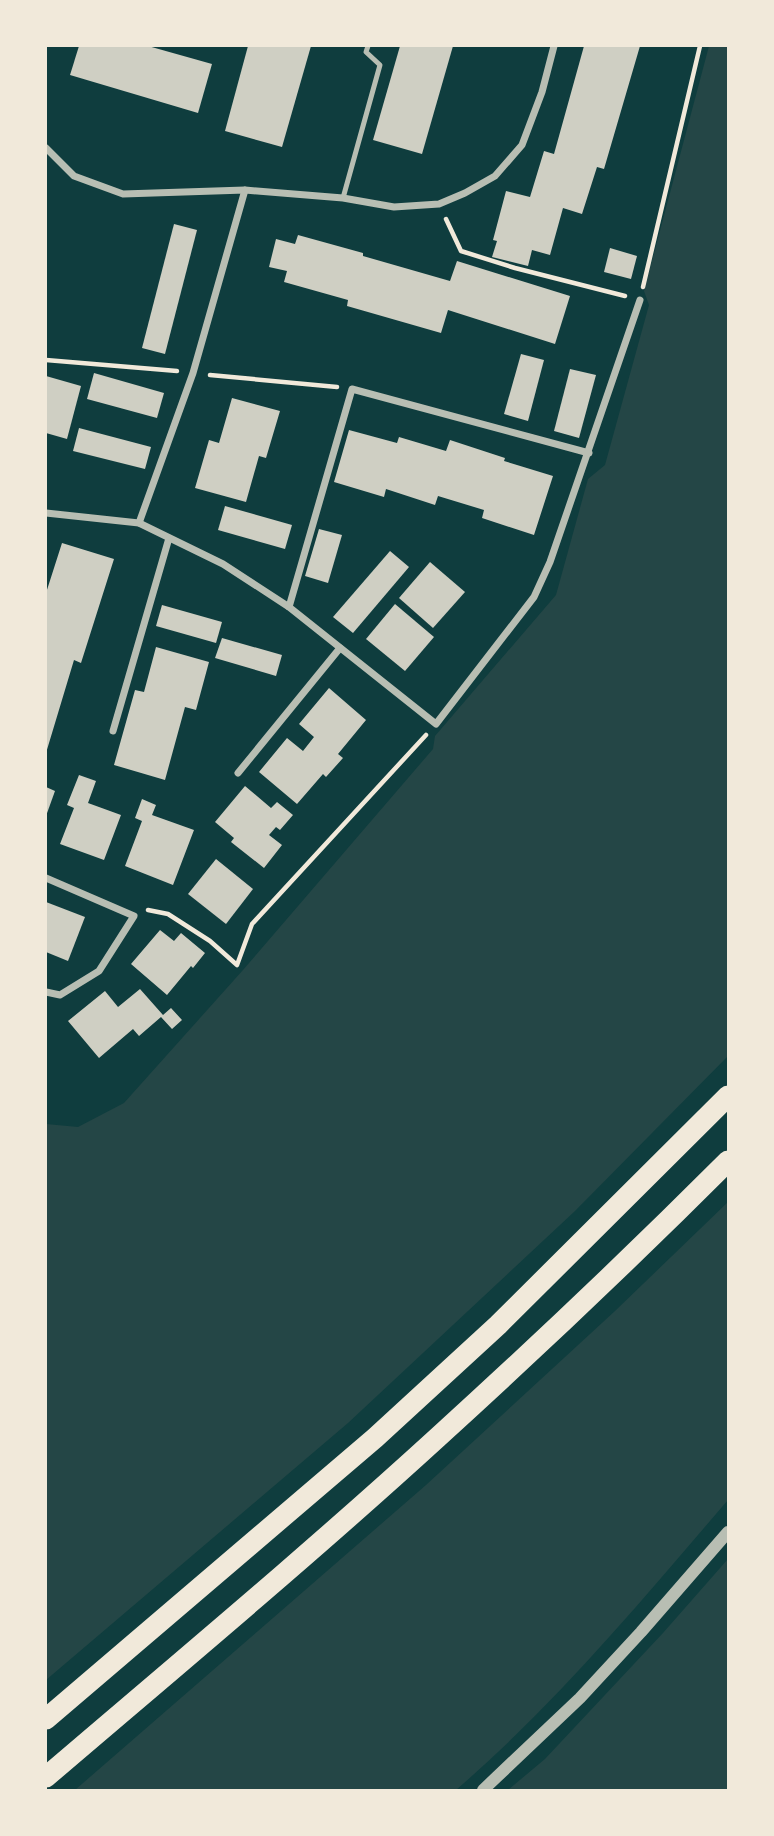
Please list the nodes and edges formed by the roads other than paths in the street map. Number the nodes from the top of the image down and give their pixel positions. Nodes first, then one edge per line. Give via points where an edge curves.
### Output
1 (368, 46) edge
2 (554, 46) edge
3 (46, 148) edge
4 (245, 190) junction
5 (343, 198) junction
6 (640, 300) road end
7 (589, 453) junction
8 (46, 514) edge
9 (139, 523) junction
10 (169, 538) junction
11 (289, 607) junction
12 (341, 648) junction
13 (113, 731) dead end
14 (238, 773) dead end
15 (46, 878) edge
16 (46, 992) edge
17 (729, 1096) edge
18 (729, 1161) edge
19 (729, 1532) edge
20 (46, 1719) edge
21 (46, 1777) edge
22 (483, 1790) edge

1 - 5 lane via 366,52 380,65
2 - 5 street via 522,145 495,176 439,204 394,207
3 - 4 street via 74,176 123,194
4 - 5 street
4 - 9 street via 193,373
6 - 7 street
7 - 11 street via 352,389
7 - 12 street via 534,597 436,724
8 - 9 street
9 - 10 street
10 - 11 street via 223,564
10 - 13 street
11 - 12 street
12 - 14 street
15 - 16 street via 134,916 99,971 60,995
17 - 20 highway via 498,1325 395,1420
18 - 21 highway via 438,1438
19 - 22 street via 580,1699

